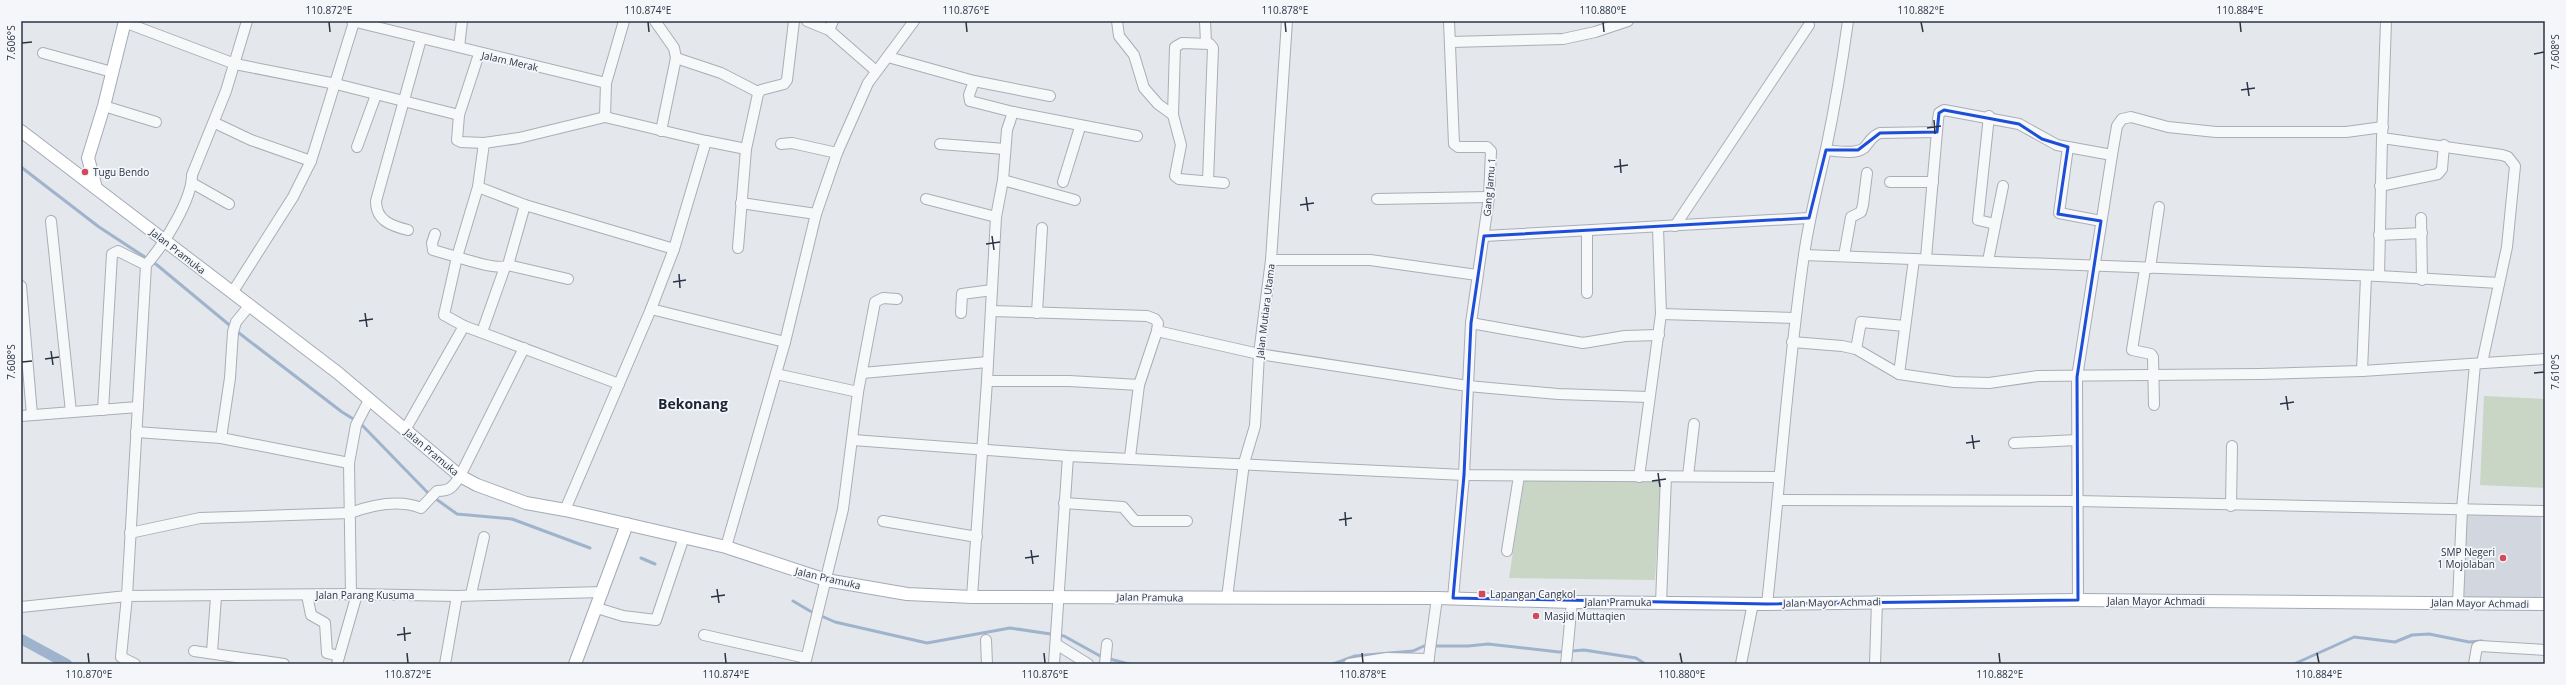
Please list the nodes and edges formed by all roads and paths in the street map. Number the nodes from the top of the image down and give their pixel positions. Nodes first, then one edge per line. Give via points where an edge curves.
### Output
1 (247, 21) edge
2 (353, 21) edge
3 (462, 21) edge
4 (624, 21) edge
5 (656, 21) edge
6 (794, 21) edge
7 (808, 21) edge
8 (914, 21) edge
9 (1117, 21) edge
10 (1206, 21) edge
11 (1287, 21) edge
12 (1450, 21) edge
13 (1628, 21) edge
14 (1848, 21) edge
15 (2386, 21) edge
16 (124, 22) edge
17 (386, 25) edge
18 (1809, 25) dead end
19 (831, 26) edge
20 (421, 39) junction
21 (1451, 42) junction
22 (1206, 43) junction
23 (459, 47) junction
24 (43, 53) dead end
25 (479, 54) junction
26 (676, 58) junction
27 (888, 58) junction
28 (235, 64) junction
29 (876, 71) junction
30 (112, 72) junction
31 (974, 81) junction
32 (606, 83) junction
33 (336, 84) junction
34 (758, 92) junction
35 (376, 95) junction
36 (1050, 96) dead end
37 (404, 101) junction
38 (104, 106) junction
39 (1013, 112) junction
40 (459, 115) junction
41 (1173, 115) junction
42 (1989, 116) junction
43 (605, 117) junction
44 (156, 122) dead end
45 (215, 123) junction
46 (1080, 127) junction
47 (2382, 127) junction
48 (21, 131) edge
49 (661, 132) junction
50 (1936, 132) junction
51 (1137, 136) dead end
52 (2382, 138) junction
53 (706, 141) junction
54 (484, 143) junction
55 (781, 144) dead end
56 (940, 144) dead end
57 (2444, 145) junction
58 (2068, 147) junction
59 (357, 148) dead end
60 (746, 149) junction
61 (1005, 149) junction
62 (1826, 150) junction
63 (838, 153) junction
64 (2112, 155) junction
65 (88, 158) junction
66 (312, 160) junction
67 (67, 166) junction
68 (1867, 173) dead end
69 (1003, 180) junction
70 (1208, 181) junction
71 (1063, 182) dead end
72 (1890, 182) dead end
73 (1933, 182) junction
74 (192, 183) junction
75 (1224, 183) dead end
76 (2003, 186) dead end
77 (2380, 186) junction
78 (478, 187) junction
79 (96, 188) junction
80 (1489, 197) junction
81 (926, 199) dead end
82 (1377, 199) dead end
83 (1075, 200) dead end
84 (741, 203) junction
85 (229, 204) dead end
86 (525, 205) junction
87 (2159, 207) dead end
88 (816, 214) junction
89 (996, 217) junction
90 (1809, 218) junction
91 (2421, 218) dead end
92 (51, 221) dead end
93 (2101, 221) junction
94 (1995, 224) junction
95 (1675, 226) junction
96 (1042, 228) dead end
97 (1658, 228) junction
98 (408, 230) dead end
99 (1587, 232) junction
100 (2422, 233) junction
101 (435, 234) dead end
102 (2380, 235) junction
103 (1484, 236) junction
104 (162, 244) junction
105 (738, 248) dead end
106 (674, 249) junction
107 (1804, 255) junction
108 (1844, 256) junction
109 (457, 257) junction
110 (1926, 258) junction
111 (1914, 259) junction
112 (1271, 260) junction
113 (1988, 261) junction
114 (147, 264) junction
115 (2094, 265) junction
116 (506, 266) junction
117 (2147, 269) junction
118 (1477, 275) junction
119 (2379, 276) junction
120 (2366, 277) junction
121 (568, 279) dead end
122 (2422, 280) junction
123 (2498, 283) junction
124 (21, 286) edge
125 (992, 290) junction
126 (232, 292) junction
127 (1587, 293) dead end
128 (897, 299) dead end
129 (250, 305) junction
130 (651, 309) junction
131 (991, 312) junction
132 (961, 313) dead end
133 (1038, 313) junction
134 (1661, 314) junction
135 (1795, 318) junction
136 (1472, 323) junction
137 (464, 326) junction
138 (1905, 326) junction
139 (1157, 331) junction
140 (482, 332) junction
141 (1659, 334) junction
142 (785, 342) junction
143 (1792, 342) junction
144 (524, 348) junction
145 (1856, 349) junction
146 (1259, 354) junction
147 (2545, 359) edge
148 (988, 362) junction
149 (2479, 363) junction
150 (2362, 371) junction
151 (862, 373) junction
152 (776, 374) junction
153 (1899, 374) junction
154 (2154, 376) junction
155 (2077, 377) junction
156 (987, 381) junction
157 (619, 384) junction
158 (1139, 385) junction
159 (1468, 386) junction
160 (858, 392) junction
161 (2154, 395) dead end
162 (1648, 397) junction
163 (369, 400) junction
164 (138, 407) junction
165 (103, 410) junction
166 (71, 412) junction
167 (32, 415) junction
168 (21, 416) edge
169 (1694, 424) dead end
170 (405, 430) junction
171 (136, 432) junction
172 (221, 438) junction
173 (853, 440) junction
174 (2077, 440) junction
175 (2014, 443) dead end
176 (2232, 446) dead end
177 (984, 449) junction
178 (1068, 456) junction
179 (1130, 458) junction
180 (349, 463) junction
181 (1244, 463) junction
182 (1464, 475) junction
183 (460, 476) junction
184 (1519, 476) junction
185 (1666, 476) junction
186 (1688, 476) junction
187 (1639, 477) junction
188 (1780, 477) junction
189 (1779, 500) junction
190 (2077, 501) junction
191 (1064, 503) junction
192 (2231, 506) junction
193 (2462, 509) junction
194 (565, 510) junction
195 (2545, 511) edge
196 (350, 513) junction
197 (1187, 521) dead end
198 (884, 522) dead end
199 (627, 524) junction
200 (130, 533) junction
201 (484, 537) dead end
202 (684, 537) junction
203 (977, 537) junction
204 (726, 547) junction
205 (1507, 551) dead end
206 (826, 580) junction
207 (603, 592) junction
208 (354, 594) junction
209 (471, 594) junction
210 (307, 595) junction
211 (127, 596) junction
212 (457, 596) junction
213 (1058, 596) junction
214 (216, 597) junction
215 (972, 597) junction
216 (1227, 598) junction
217 (1437, 598) junction
218 (1453, 598) junction
219 (2078, 600) junction
220 (1877, 601) junction
221 (1572, 602) junction
222 (1661, 602) junction
223 (1754, 603) junction
224 (2458, 603) junction
225 (1767, 604) junction
226 (2545, 604) edge
227 (21, 607) edge
228 (597, 608) junction
229 (704, 635) dead end
230 (1056, 638) junction
231 (986, 640) dead end
232 (1107, 644) dead end
233 (194, 650) dead end
234 (2545, 650) edge
235 (212, 652) junction
236 (338, 660) edge
237 (806, 661) edge
238 (1428, 661) edge
239 (1567, 661) edge
240 (135, 664) edge
241 (284, 664) edge
242 (445, 664) edge
243 (575, 664) edge
244 (987, 664) edge
245 (1054, 664) edge
246 (1088, 664) edge
247 (1105, 664) edge
248 (1349, 664) edge
249 (1741, 664) edge
250 (1875, 664) edge
251 (2474, 664) edge

1 - 28 street
2 - 17 street, Jalam Merak
2 - 33 street
3 - 23 street
4 - 32 street
5 - 26 street via 674,48
6 - 34 street via 787,80 784,84
7 - 19 street
8 - 27 street
9 - 41 street via 1119,36 1134,55 1144,88 1158,104
10 - 22 street
11 - 112 street, Jalan Mutiara Utama
12 - 21 street, Gang Jamu 1
13 - 21 street via 1563,39
14 - 62 street
15 - 47 street via 2386,75
16 - 28 street
16 - 30 main road
17 - 20 street, Jalam Merak
18 - 95 street
19 - 29 street
20 - 23 street, Jalam Merak
20 - 37 street
21 - 80 street, Gang Jamu 1 via 1452,139 1458,147 1490,148
22 - 41 street via 1182,44 1175,47
22 - 70 street via 1213,48
23 - 25 street, Jalam Merak
24 - 30 street
25 - 32 street, Jalam Merak
25 - 40 street
26 - 34 street via 721,73
26 - 49 street
27 - 29 street
27 - 31 street
28 - 33 street
28 - 45 street
29 - 63 street via 868,83
30 - 38 main road
31 - 36 street
31 - 39 street via 969,95 970,101
32 - 43 street
33 - 35 street
33 - 66 street
34 - 60 street
35 - 37 street
35 - 59 street
37 - 40 street
37 - 98 street via 376,208 382,220
38 - 44 street
38 - 65 main road
39 - 46 street
39 - 61 street
40 - 54 street via 457,140
41 - 70 street via 1181,145 1175,176 1179,179
42 - 50 street via 1944,110 1939,113
42 - 58 street via 2019,124 2042,139
42 - 94 street via 1978,220
43 - 49 street
43 - 54 street via 519,138
45 - 66 street via 250,140
45 - 74 street via 192,175
46 - 51 street
46 - 71 street
47 - 52 street
47 - 64 street via 2346,132 2216,132 2168,127 2130,117 2122,119 2117,126
48 - 67 main road, Jalan Pramuka
49 - 53 street
50 - 62 street via 1880,133 1874,135 1864,148 1858,150
50 - 73 street
52 - 57 street
52 - 77 street
53 - 60 street
53 - 106 street
54 - 78 street
55 - 63 street via 792,143
56 - 61 street
57 - 77 street via 2442,169 2438,174
57 - 123 street via 2502,155 2508,157 2515,166 2507,248
58 - 64 street
58 - 93 street via 2059,213
60 - 84 street
61 - 69 street
62 - 90 street
63 - 88 street
64 - 93 street
65 - 67 main road
65 - 79 main road
66 - 126 street via 293,197
67 - 79 main road, Jalan Pramuka
68 - 108 street via 1863,205 1860,212 1851,217
69 - 83 street
69 - 89 street
70 - 75 street
72 - 73 street
73 - 110 street
74 - 85 street
74 - 104 street
76 - 94 street
77 - 102 street
78 - 86 street
78 - 109 street
79 - 104 main road, Jalan Pramuka
80 - 82 street
80 - 103 street, Gang Jamu 1
81 - 89 street
84 - 88 street
84 - 105 street
86 - 106 street
86 - 116 street
87 - 117 street
88 - 142 street
89 - 125 street
90 - 95 street
90 - 107 street
91 - 100 street
92 - 166 street
93 - 115 street
94 - 113 street
95 - 97 street
96 - 133 street
97 - 99 street
97 - 134 street
99 - 103 street
99 - 127 street
100 - 102 street
100 - 122 street
101 - 109 street via 433,250
102 - 119 street
103 - 118 street, Gang Jamu 1
104 - 114 street
104 - 126 main road, Jalan Pramuka
106 - 130 street
107 - 108 street
107 - 135 street
108 - 111 street
109 - 116 street
109 - 137 street via 444,312 446,316
110 - 111 street
110 - 113 street
111 - 138 street
112 - 118 street via 1370,260
112 - 146 street, Jalan Mutiara Utama
113 - 115 street
114 - 164 street
114 - 165 street via 118,251 112,254
115 - 117 street
115 - 155 street
116 - 121 street
116 - 140 street
117 - 120 street
117 - 154 street via 2132,350 2153,355
118 - 136 street, Gang Jamu 1
119 - 120 street
119 - 122 street
120 - 150 street
122 - 123 street
123 - 149 street
124 - 167 street
125 - 131 street
125 - 132 street via 962,294
126 - 129 main road, Jalan Pramuka
128 - 151 street via 883,298 875,302
129 - 163 main road, Jalan Pramuka
129 - 172 street via 234,327
130 - 142 street
130 - 157 street
131 - 133 street
131 - 148 street
133 - 139 street via 1147,316 1158,323
134 - 135 street
134 - 141 street
135 - 143 street
136 - 141 street via 1583,343 1625,336
136 - 159 street, Gang Jamu 1
137 - 140 street
137 - 170 street
138 - 145 street via 1862,322
138 - 153 street
139 - 146 street
139 - 158 street
140 - 144 street
141 - 162 street
142 - 152 street
143 - 145 street
143 - 188 street
144 - 157 street
144 - 183 street
145 - 153 street
146 - 159 street
146 - 181 street, Jalan Mutiara Utama via 1255,426
147 - 149 street
148 - 151 street
148 - 156 street
149 - 150 street
149 - 193 street
150 - 154 street
151 - 160 street
152 - 160 street
152 - 204 street
153 - 155 street via 1954,382 1989,383 2038,376
154 - 155 street
154 - 161 street
155 - 174 street
156 - 158 street via 1069,381
156 - 177 street
157 - 194 street
158 - 179 street
159 - 162 street via 1558,394
159 - 182 street, Gang Jamu 1
160 - 173 street
162 - 187 street
163 - 170 main road, Jalan Pramuka
163 - 180 street via 356,425
164 - 165 street
164 - 171 street
165 - 166 street
166 - 167 street
167 - 168 street
169 - 186 street
170 - 183 main road, Jalan Pramuka
171 - 172 street
171 - 200 street
172 - 180 street
173 - 177 street
173 - 206 street via 842,509
174 - 175 street
174 - 190 street
176 - 192 street
177 - 178 street
177 - 203 street
178 - 179 street
178 - 191 street
179 - 181 street
180 - 196 street
181 - 182 street
181 - 216 street, Jalan Mutiara Utama
182 - 184 street
182 - 218 street, Gang Jamu 1
183 - 194 main road, Jalan Pramuka via 526,504
183 - 196 street via 452,488 437,491 421,508 411,505 382,505 368,506
184 - 187 street
184 - 205 street
185 - 186 street
185 - 187 street
185 - 222 street
186 - 188 street
188 - 189 street
189 - 190 street
189 - 225 street
190 - 192 street
190 - 219 street
191 - 197 street via 1123,507 1135,521
191 - 213 street
192 - 193 street
193 - 195 street
193 - 224 street
194 - 199 main road, Jalan Pramuka
196 - 200 street via 200,518
196 - 208 street
198 - 203 street
199 - 202 main road, Jalan Pramuka
199 - 207 main road
200 - 211 street
201 - 209 street
202 - 204 main road, Jalan Pramuka
202 - 228 street via 657,619 628,617
203 - 215 street
204 - 206 main road, Jalan Pramuka
206 - 215 main road, Jalan Pramuka via 906,594
206 - 237 street via 816,611
207 - 209 street, Jalan Parang Kusuma
207 - 228 main road
208 - 210 street, Jalan Parang Kusuma
208 - 212 street, Jalan Parang Kusuma
208 - 236 street
209 - 212 street, Jalan Parang Kusuma
210 - 214 street, Jalan Parang Kusuma
210 - 236 street via 311,615 325,623 327,653
211 - 214 street, Jalan Parang Kusuma
211 - 227 street, Jalan Parang Kusuma
211 - 240 street via 121,657
212 - 242 street
213 - 215 main road, Jalan Pramuka
213 - 216 main road, Jalan Pramuka
213 - 230 street
214 - 235 street
216 - 217 main road, Jalan Pramuka
217 - 218 main road, Jalan Pramuka
217 - 238 street
218 - 221 main road, Jalan Pramuka
219 - 220 main road, Jalan Mayor Achmadi
219 - 224 main road, Jalan Mayor Achmadi
220 - 225 main road, Jalan Mayor Achmadi
220 - 250 street
221 - 222 main road, Jalan Pramuka
221 - 239 street
222 - 223 main road, Jalan Pramuka
223 - 225 main road, Jalan Pramuka
223 - 249 street
224 - 226 main road, Jalan Mayor Achmadi
228 - 243 main road
229 - 237 street
230 - 245 street
230 - 246 street
231 - 244 street
232 - 247 street
233 - 235 street
234 - 251 street via 2480,646 2477,647
235 - 241 street
238 - 248 street via 1387,658

